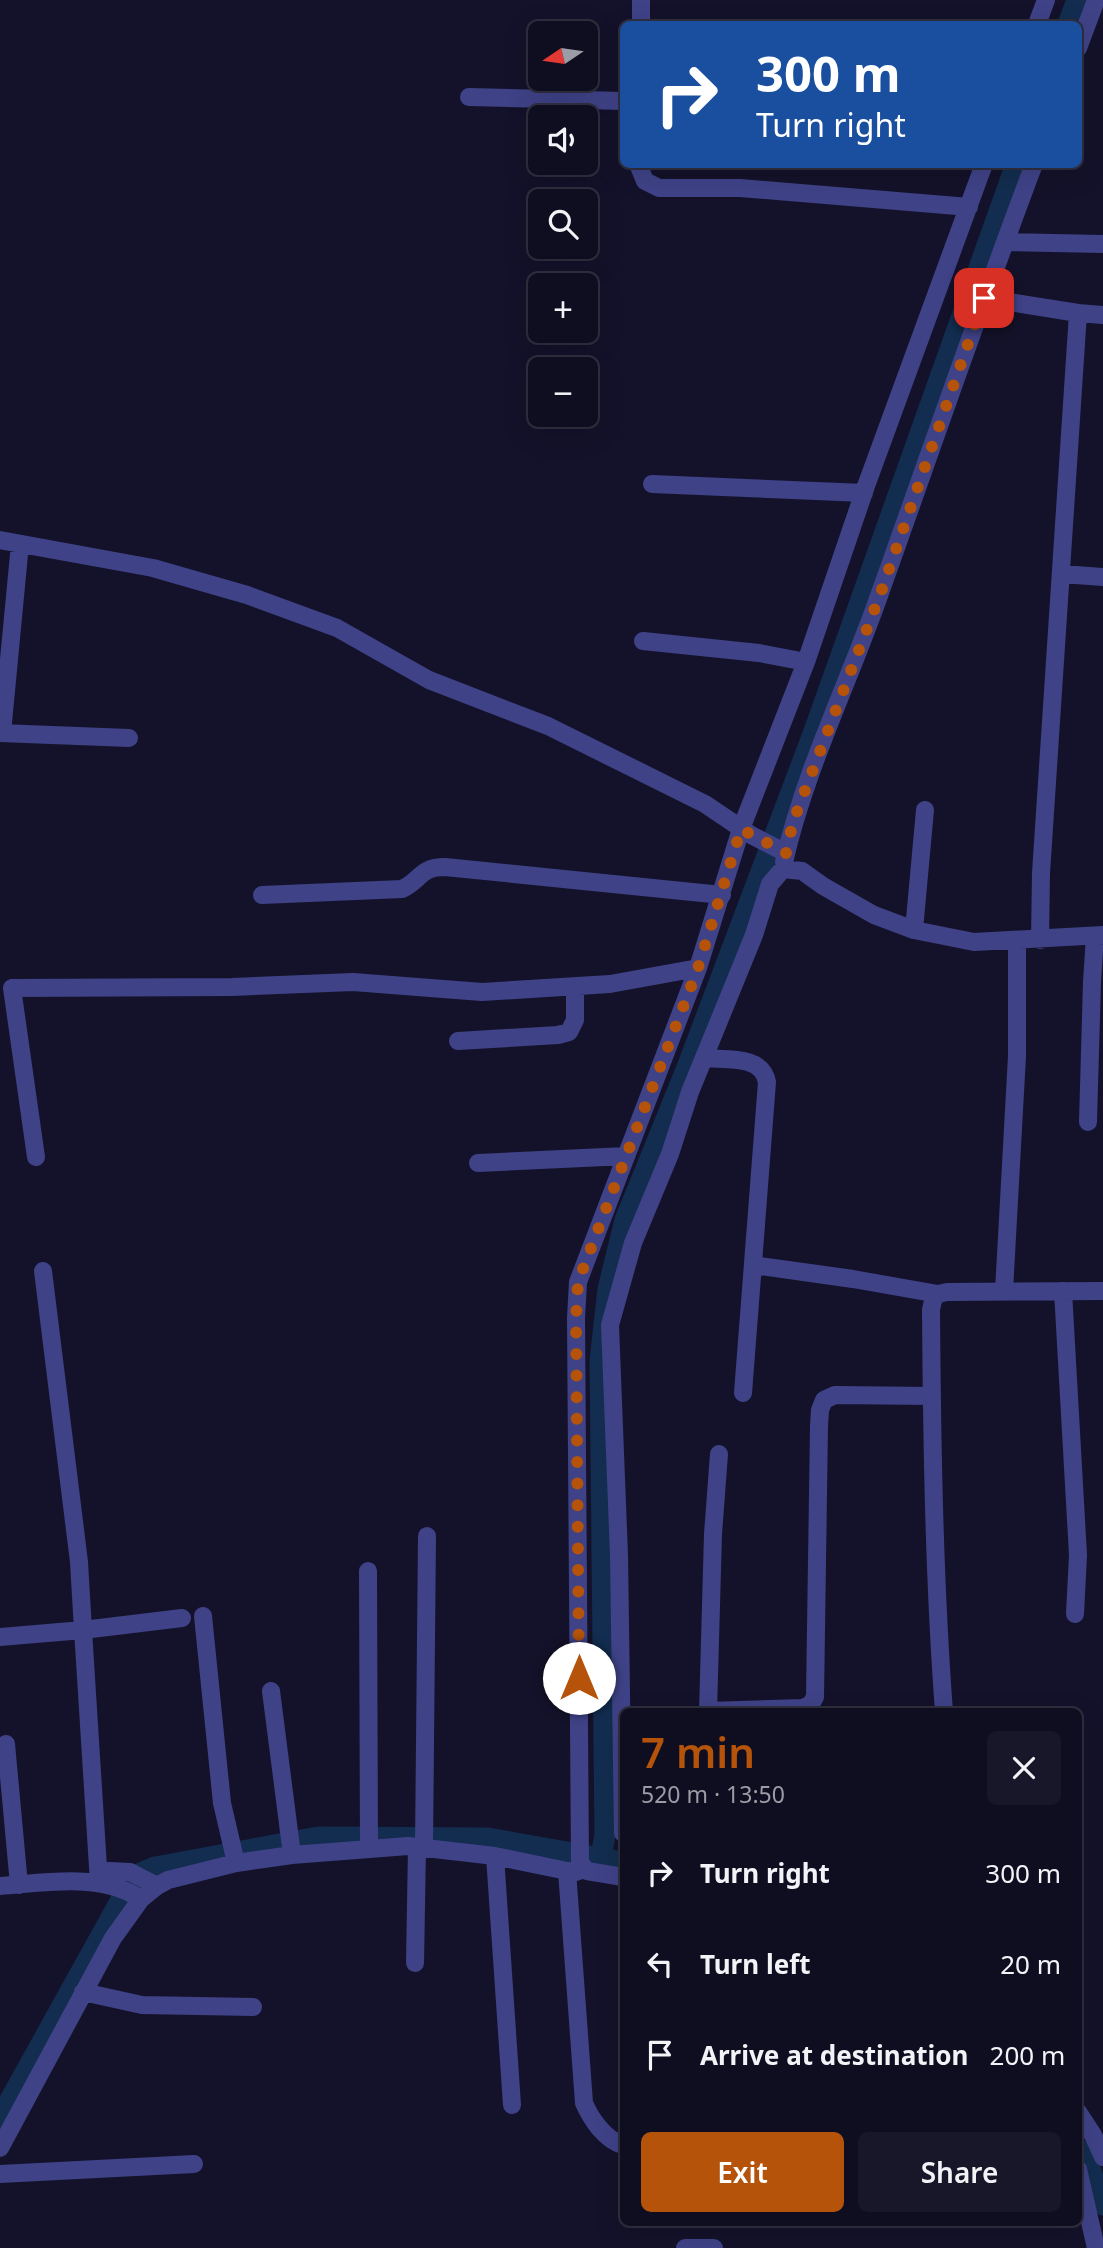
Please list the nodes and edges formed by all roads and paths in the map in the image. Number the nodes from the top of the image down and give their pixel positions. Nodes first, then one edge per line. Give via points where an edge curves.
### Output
1 (641, 0) edge
2 (1046, 0) edge
3 (1096, 0) edge
4 (641, 21) edge
5 (1038, 21) edge
6 (1082, 37) edge
7 (469, 97) dead end
8 (620, 101) edge
9 (640, 168) edge
10 (983, 168) edge
11 (1033, 168) edge
12 (968, 207) junction
13 (1005, 242) junction
14 (1103, 244) edge
15 (984, 298) junction
16 (1079, 313) junction
17 (1103, 315) edge
18 (652, 484) dead end
19 (864, 493) junction
20 (0, 540) edge
21 (20, 544) junction
22 (1062, 574) junction
23 (1103, 577) edge
24 (643, 641) dead end
25 (806, 662) junction
26 (1, 733) edge
27 (129, 738) dead end
28 (925, 810) dead end
29 (746, 832) junction
30 (781, 857) junction
31 (262, 895) dead end
32 (722, 895) junction
33 (914, 930) junction
34 (1099, 936) edge
35 (1040, 940) junction
36 (1017, 941) junction
37 (698, 968) junction
38 (575, 987) junction
39 (458, 1041) dead end
40 (705, 1058) junction
41 (1088, 1122) dead end
42 (626, 1156) junction
43 (36, 1157) dead end
44 (478, 1163) dead end
45 (752, 1265) junction
46 (43, 1271) dead end
47 (1063, 1290) junction
48 (1103, 1291) edge
49 (1004, 1292) junction
50 (938, 1294) junction
51 (743, 1393) dead end
52 (932, 1396) junction
53 (719, 1454) dead end
54 (427, 1536) dead end
55 (368, 1571) dead end
56 (1075, 1614) dead end
57 (203, 1616) dead end
58 (182, 1618) dead end
59 (83, 1630) junction
60 (0, 1637) edge
61 (271, 1691) dead end
62 (621, 1708) edge
63 (708, 1708) edge
64 (803, 1708) edge
65 (944, 1708) edge
66 (6, 1744) dead end
67 (369, 1838) junction
68 (422, 1841) junction
69 (292, 1851) junction
70 (234, 1854) junction
71 (495, 1856) junction
72 (576, 1868) junction
73 (620, 1876) edge
74 (19, 1885) junction
75 (105, 1885) junction
76 (0, 1886) edge
77 (157, 1886) junction
78 (137, 1897) junction
79 (415, 1963) dead end
80 (83, 1992) junction
81 (253, 2007) dead end
82 (512, 2105) dead end
83 (1082, 2118) edge
84 (620, 2143) edge
85 (1, 2145) edge
86 (1103, 2157) edge
87 (194, 2164) dead end
88 (0, 2174) edge
89 (1082, 2187) edge
90 (685, 2248) edge
91 (714, 2248) edge
92 (1096, 2248) edge

1 - 4 street
2 - 5 street
3 - 6 street
7 - 8 street
9 - 12 street via 645,181 659,188 740,188
10 - 12 street
11 - 13 street
12 - 19 street
13 - 14 street
13 - 15 street
15 - 16 street
15 - 30 street via 880,595
16 - 17 street
16 - 22 street
18 - 19 street
19 - 25 street
20 - 21 street
21 - 26 street
21 - 29 street via 153,568 337,628 429,680 548,726 705,804
22 - 23 street
22 - 35 street
24 - 25 street
25 - 29 street
26 - 27 street
28 - 33 street
29 - 30 street
29 - 32 street
30 - 33 street via 874,915
30 - 40 street
31 - 32 street via 402,889 423,871 445,867
32 - 37 street
33 - 36 street via 974,942
34 - 35 street
34 - 41 street via 1092,982
35 - 36 street
36 - 49 street via 1017,1056
37 - 38 street
37 - 42 street
38 - 39 street via 575,1020 569,1031
38 - 43 street via 482,992 353,982 12,988
40 - 45 street via 747,1062 765,1072
40 - 62 street via 633,1243 610,1325
42 - 44 street
42 - 72 street via 578,1282 580,1843
45 - 50 street
45 - 51 street
46 - 59 street via 79,1562
47 - 48 street
47 - 49 street
47 - 56 street via 1078,1555
49 - 50 street
50 - 52 street via 931,1310
52 - 64 street via 835,1395 824,1401 820,1410 815,1696
52 - 65 street
53 - 63 street
54 - 68 street
55 - 67 street
57 - 70 street via 222,1803
58 - 59 street
59 - 60 street
59 - 75 street
61 - 69 street
66 - 74 street
67 - 68 street
67 - 69 street
68 - 71 street
68 - 79 street
69 - 70 street
70 - 77 street
71 - 72 street
71 - 82 street
72 - 73 street
72 - 84 street via 584,2103 590,2116
74 - 75 street via 85,1881
74 - 76 street
75 - 77 street via 109,1871 130,1872
75 - 78 street
77 - 78 street
78 - 80 street
80 - 81 street via 142,2005
80 - 85 street
83 - 86 street
87 - 88 street
89 - 92 street
90 - 91 street

